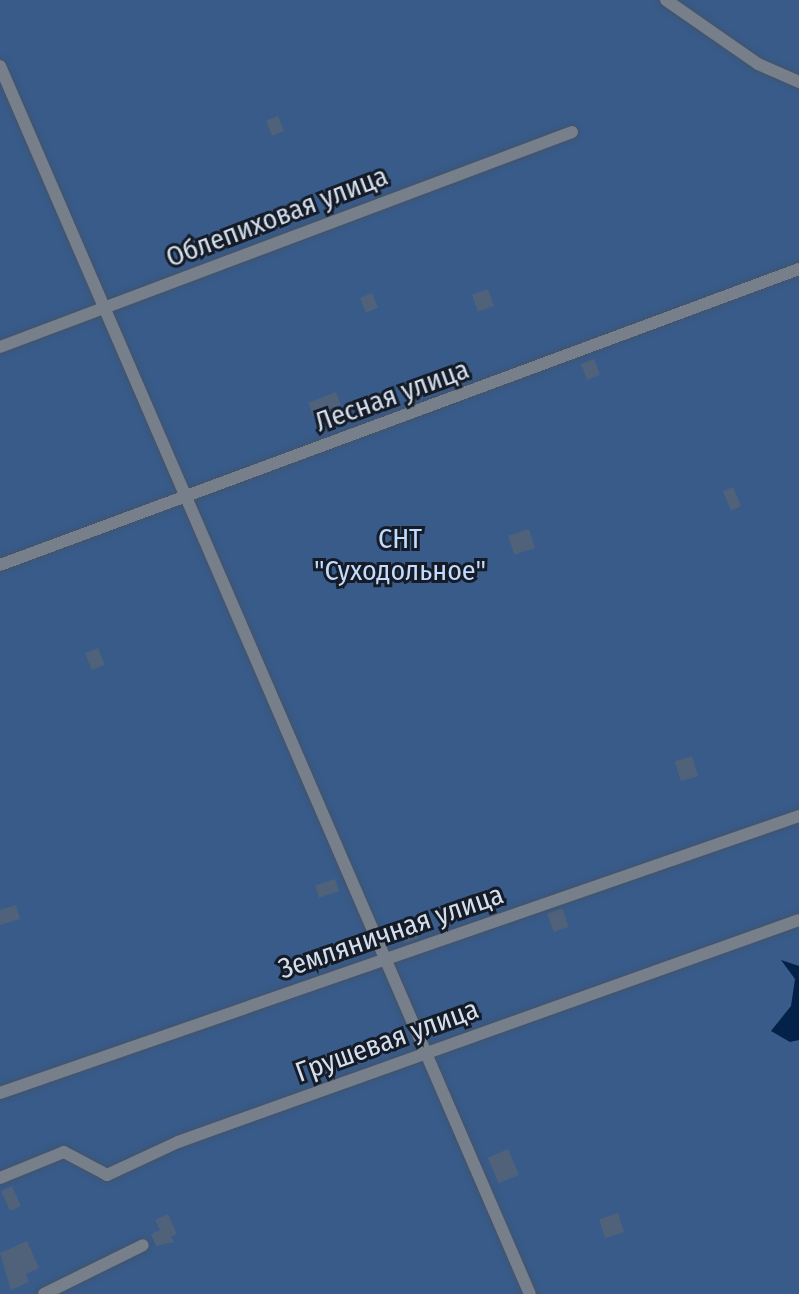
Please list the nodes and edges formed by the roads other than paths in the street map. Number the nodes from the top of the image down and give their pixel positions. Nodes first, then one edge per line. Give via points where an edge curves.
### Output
1 (666, 0) edge
2 (0, 66) edge
3 (799, 82) edge
4 (572, 132) dead end
5 (799, 269) edge
6 (105, 307) junction
7 (0, 347) edge
8 (184, 499) junction
9 (0, 565) edge
10 (799, 816) edge
11 (799, 920) edge
12 (387, 958) junction
13 (427, 1052) junction
14 (0, 1093) edge
15 (0, 1178) edge
16 (143, 1245) dead end
17 (44, 1294) edge
18 (530, 1294) edge

1 - 3 street via 758,64
2 - 6 street
4 - 6 street, Облепиховая улица
5 - 8 street, Лесная улица
6 - 7 street, Облепиховая улица
6 - 8 street
8 - 9 street, Лесная улица
8 - 12 street
10 - 12 street, Земляничная улица
11 - 13 street, Грушевая улица
12 - 13 street
12 - 14 street, Земляничная улица
13 - 15 street, Грушевая улица via 178,1142 107,1175 64,1152
13 - 18 street
16 - 17 street

